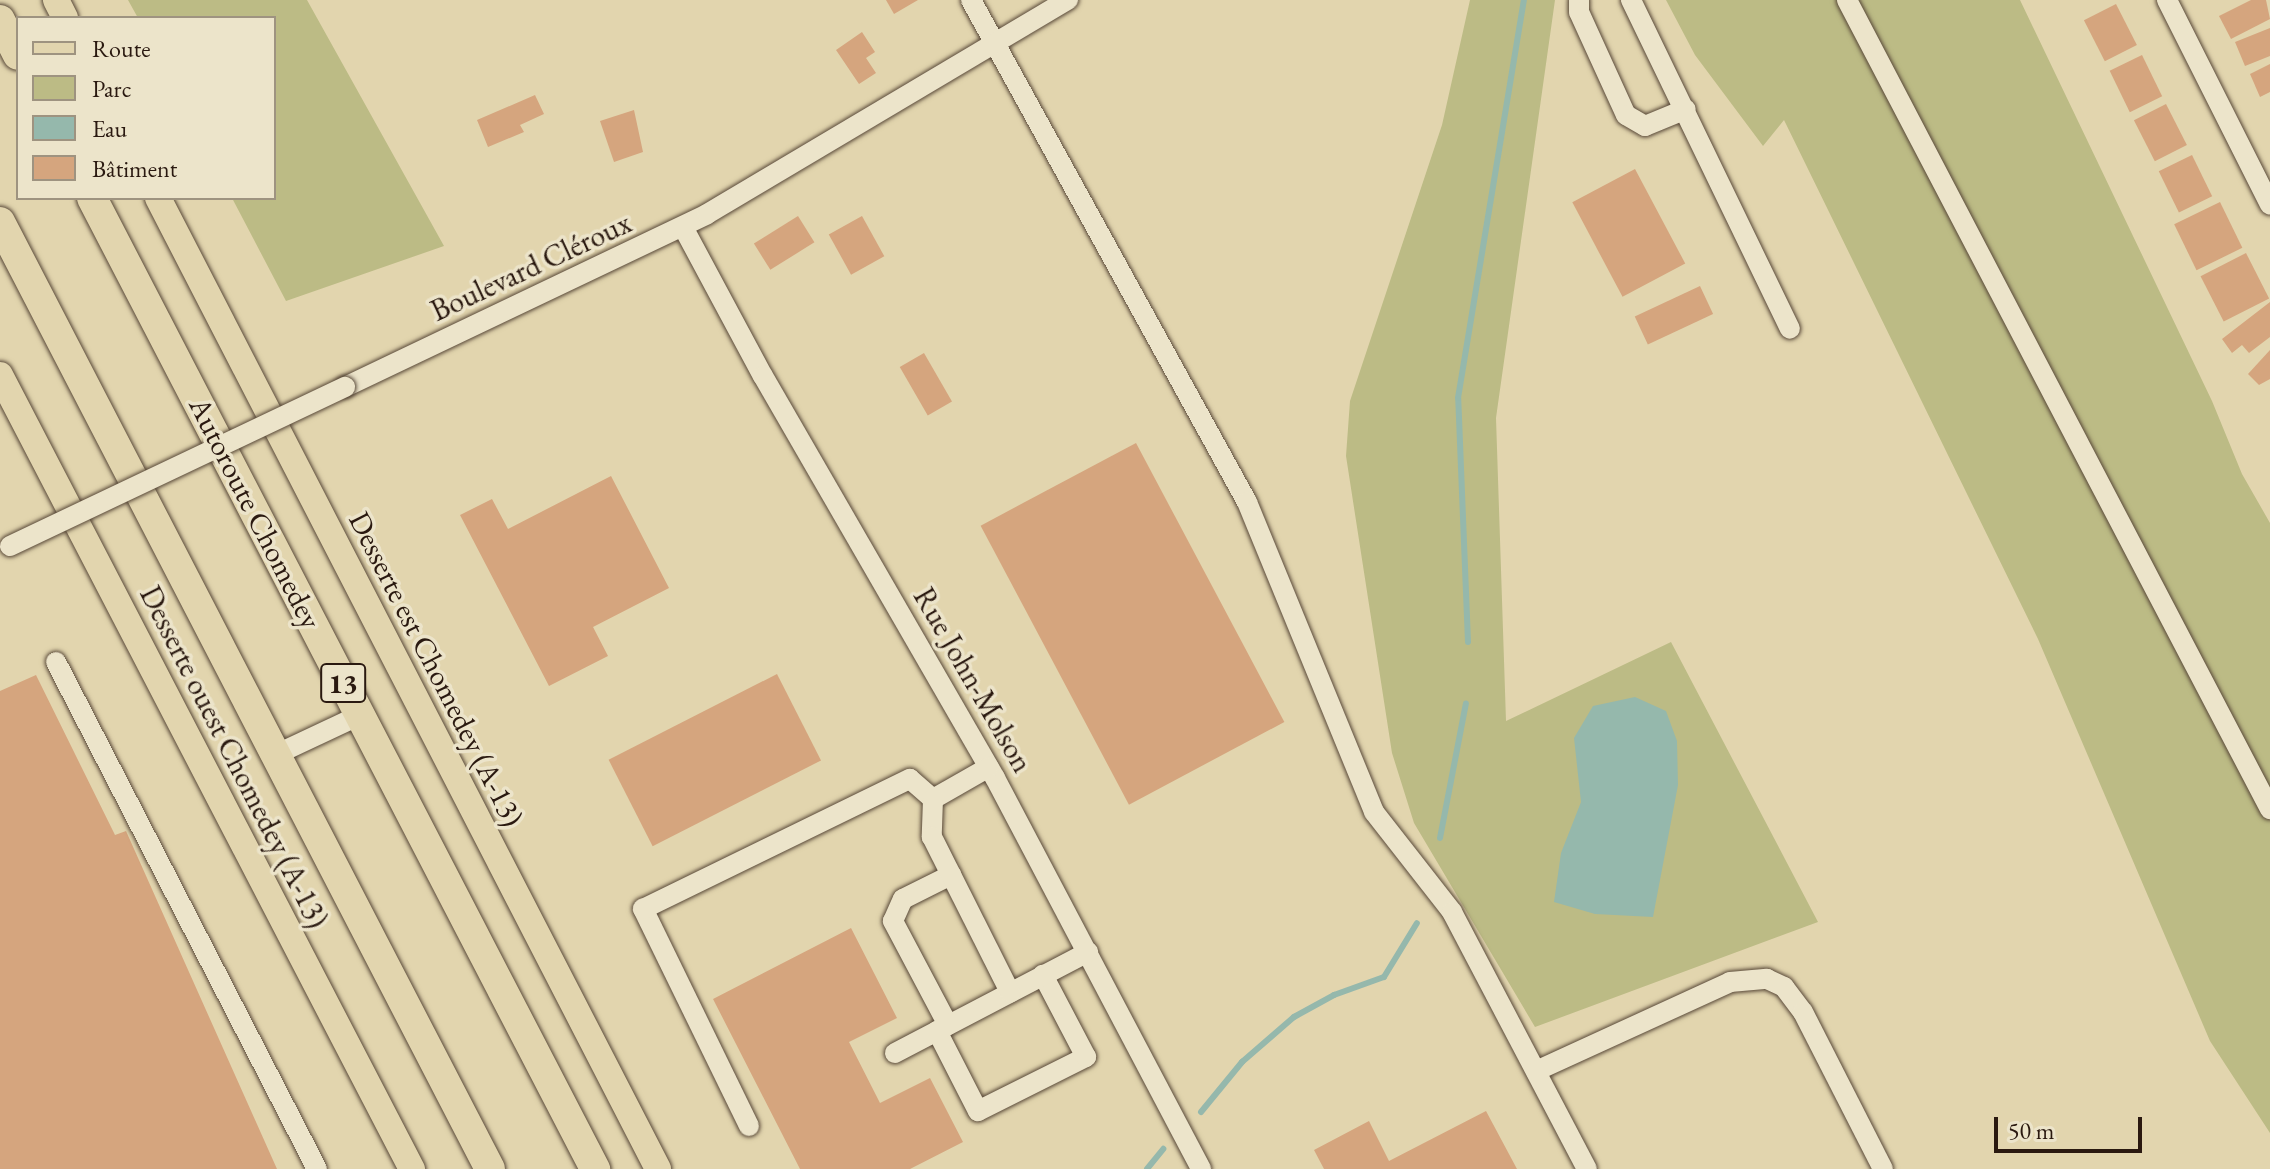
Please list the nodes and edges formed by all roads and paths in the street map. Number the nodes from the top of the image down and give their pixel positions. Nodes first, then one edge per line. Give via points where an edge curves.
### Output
1 (971, 0) edge
2 (1068, 0) edge
3 (1579, 0) edge
4 (1631, 0) edge
5 (1847, 0) edge
6 (2167, 0) edge
7 (0, 20) edge
8 (993, 45) junction
9 (16, 51) edge
10 (1686, 109) junction
11 (93, 200) edge
12 (159, 200) edge
13 (2270, 205) edge
14 (0, 222) edge
15 (683, 227) junction
16 (1790, 329) dead end
17 (0, 375) edge
18 (5, 549) edge
19 (56, 662) dead end
20 (360, 715) junction
21 (275, 755) junction
22 (989, 767) junction
23 (933, 799) junction
24 (2270, 809) edge
25 (951, 875) junction
26 (1088, 952) junction
27 (1043, 975) junction
28 (1010, 992) junction
29 (942, 1028) junction
30 (895, 1053) dead end
31 (1536, 1071) junction
32 (749, 1126) dead end
33 (317, 1169) edge
34 (412, 1169) edge
35 (490, 1169) edge
36 (595, 1169) edge
37 (658, 1169) edge
38 (1201, 1169) edge
39 (1587, 1169) edge
40 (1883, 1169) edge

1 - 8 street
2 - 8 street, Boulevard Cléroux
3 - 10 street via 1579,12 1626,115 1645,126
4 - 10 street
5 - 24 street
6 - 13 street
7 - 9 highway
8 - 15 street, Boulevard Cléroux
8 - 31 street via 1247,502 1374,812 1452,912
10 - 16 street
11 - 20 highway, Autoroute Chomedey / 13
12 - 37 main road, Desserte est Chomedey (A-13)
14 - 21 highway
15 - 18 street, Boulevard Cléroux, bridge
15 - 22 street, Rue John-Molson
17 - 34 main road, Desserte ouest Chomedey (A-13)
19 - 33 street
20 - 21 street
20 - 36 highway, Autoroute Chomedey / 13
21 - 35 highway
22 - 23 street
22 - 26 street, Rue John-Molson
23 - 25 street via 932,837
23 - 32 street via 910,779 643,909
25 - 28 street
25 - 29 street via 903,899 893,921
26 - 27 street
26 - 38 street, Rue John-Molson
27 - 28 street
27 - 29 street via 1086,1057 978,1111
28 - 29 street
29 - 30 street
31 - 39 street
31 - 40 street via 1730,982 1767,979 1784,987 1803,1012

